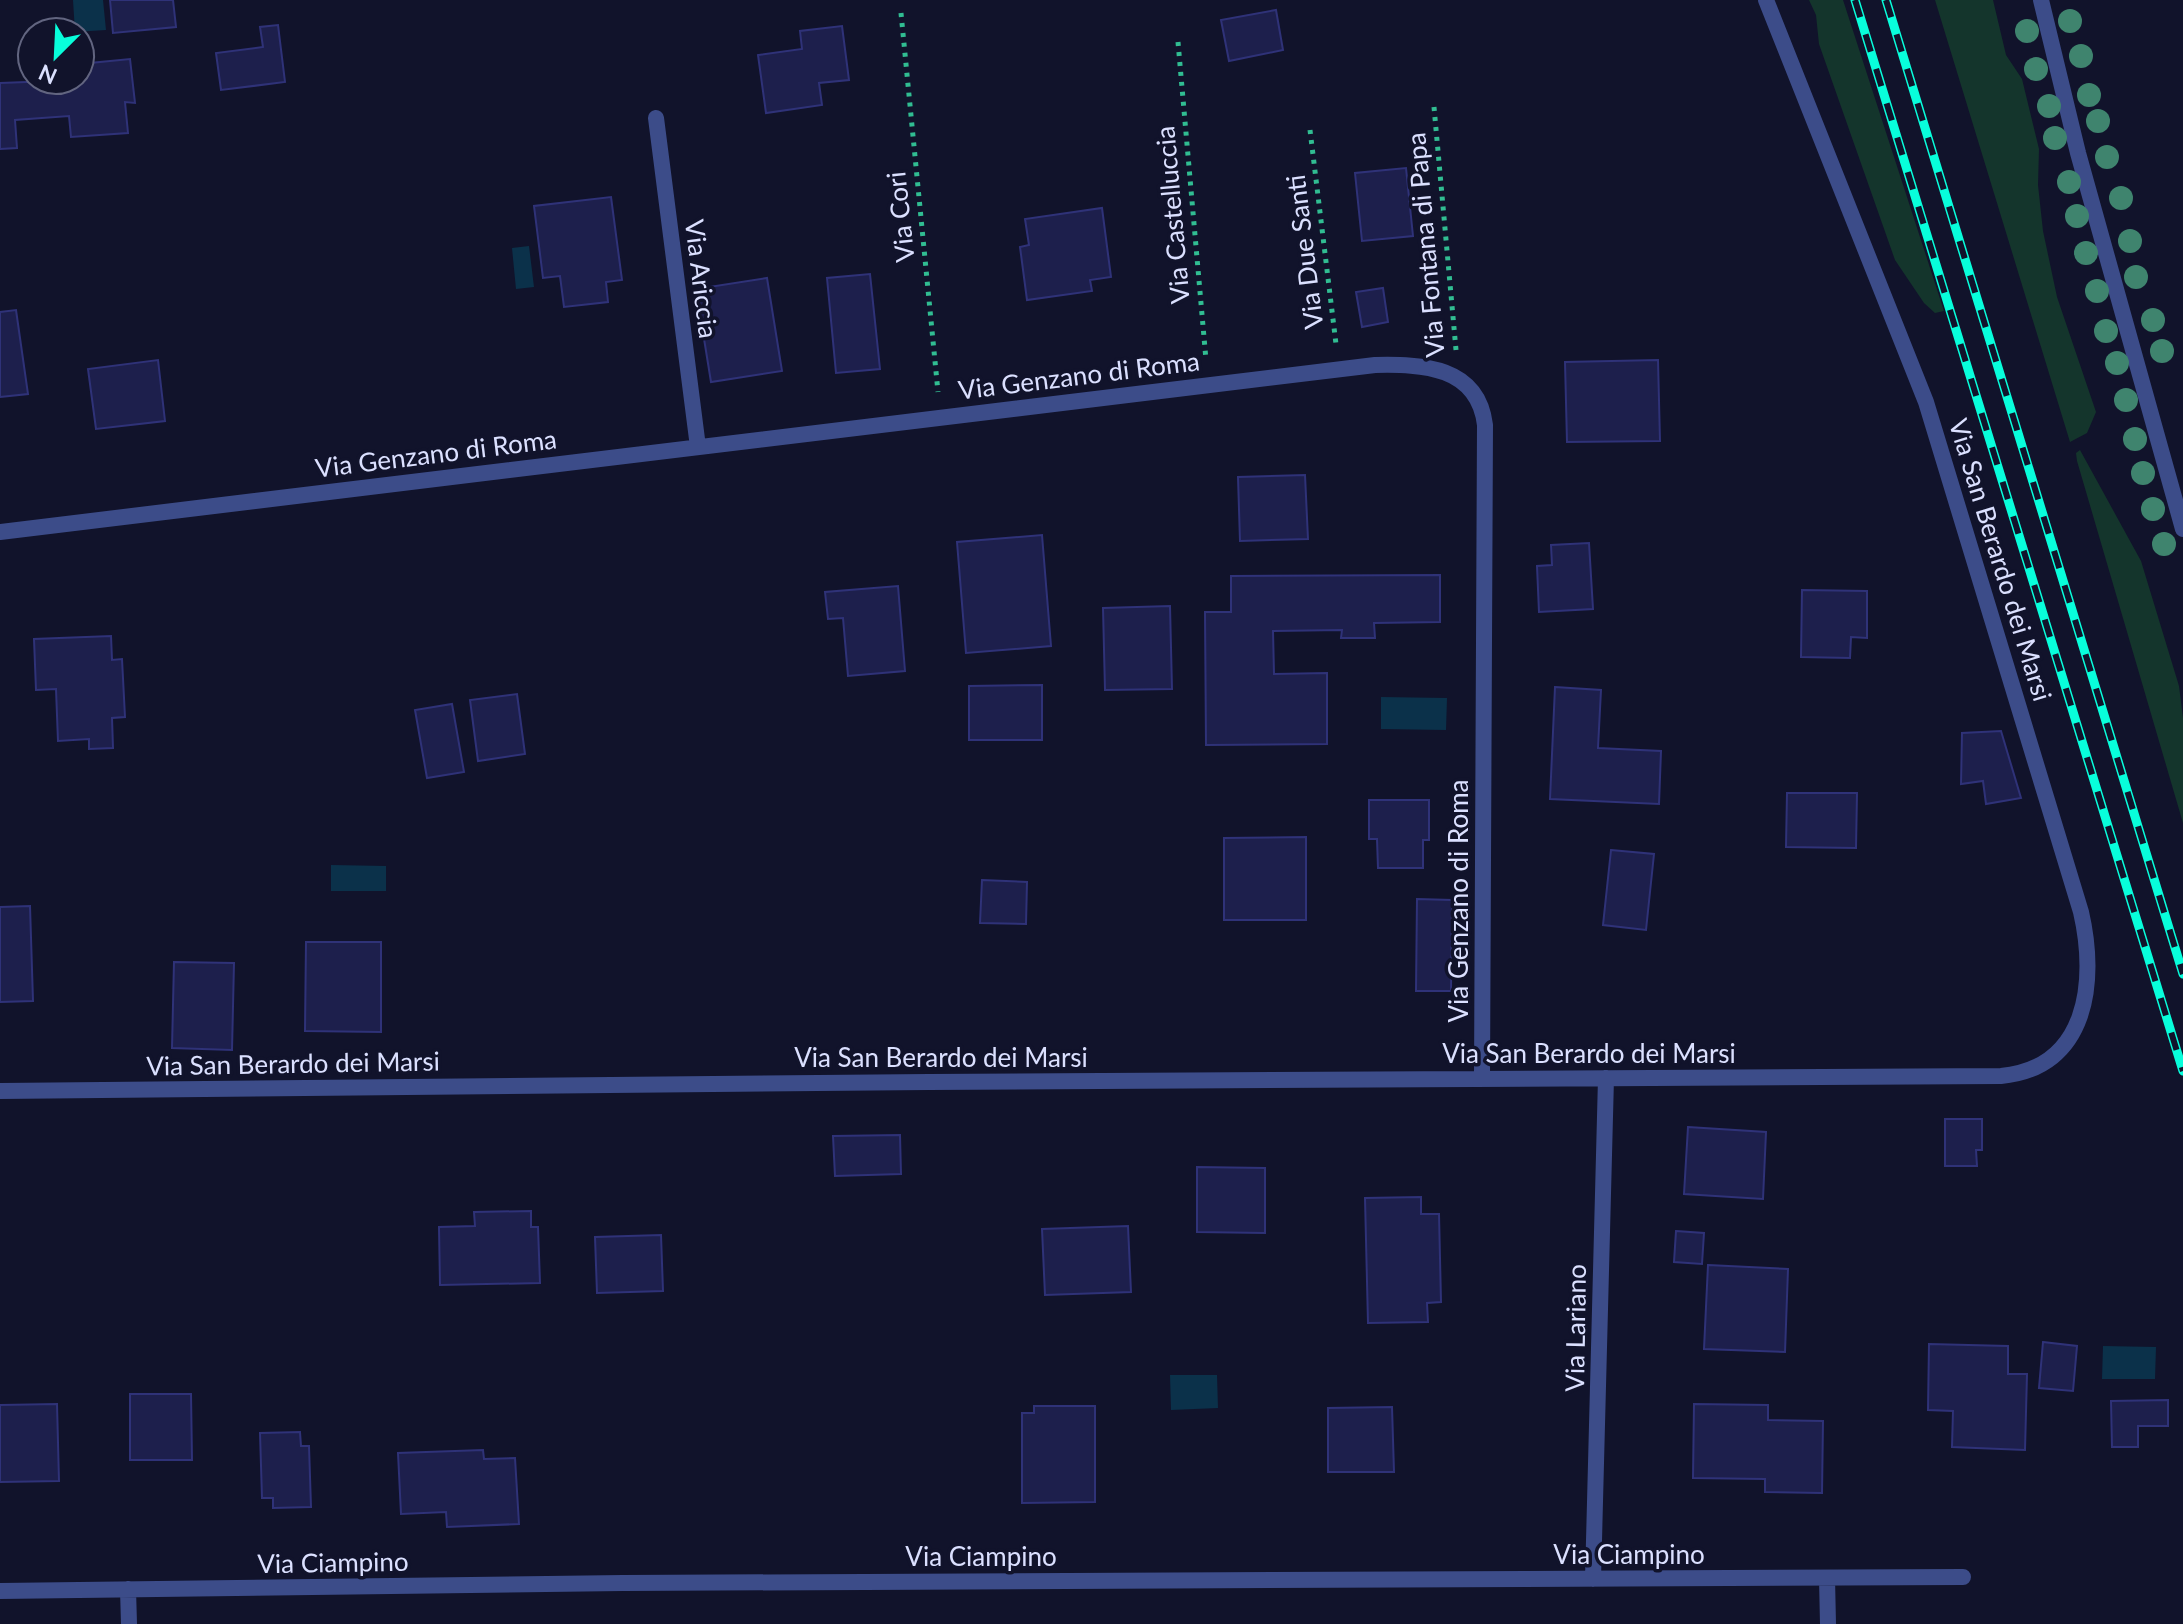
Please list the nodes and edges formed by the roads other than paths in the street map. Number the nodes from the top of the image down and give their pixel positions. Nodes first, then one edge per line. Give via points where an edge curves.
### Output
1 (1766, 0) edge
2 (2041, 0) edge
3 (656, 118) dead end
4 (698, 447) junction
5 (2183, 529) edge
6 (0, 532) edge
7 (1606, 1078) junction
8 (1482, 1079) junction
9 (0, 1091) edge
10 (1963, 1577) dead end
11 (1827, 1578) junction
12 (1593, 1579) junction
13 (128, 1589) junction
14 (0, 1591) edge
15 (129, 1624) edge
16 (1828, 1624) edge

1 - 7 street, Via San Berardo dei Marsi via 1911,360 1944,456 2081,912 2088,946 2085,1000 2074,1032 2059,1053 2038,1068 2014,1075
2 - 5 street
3 - 4 street, Via Ariccia
4 - 6 street, Via Genzano di Roma
4 - 8 street, Via Genzano di Roma via 1375,365 1416,365 1458,379 1476,396 1485,425
7 - 8 street, Via San Berardo dei Marsi
7 - 12 street, Via Lariano
8 - 9 street, Via San Berardo dei Marsi
10 - 11 street, Via Ciampino
11 - 12 street, Via Ciampino
11 - 16 street
12 - 13 street, Via Ciampino
13 - 14 street, Via Ciampino
13 - 15 street

